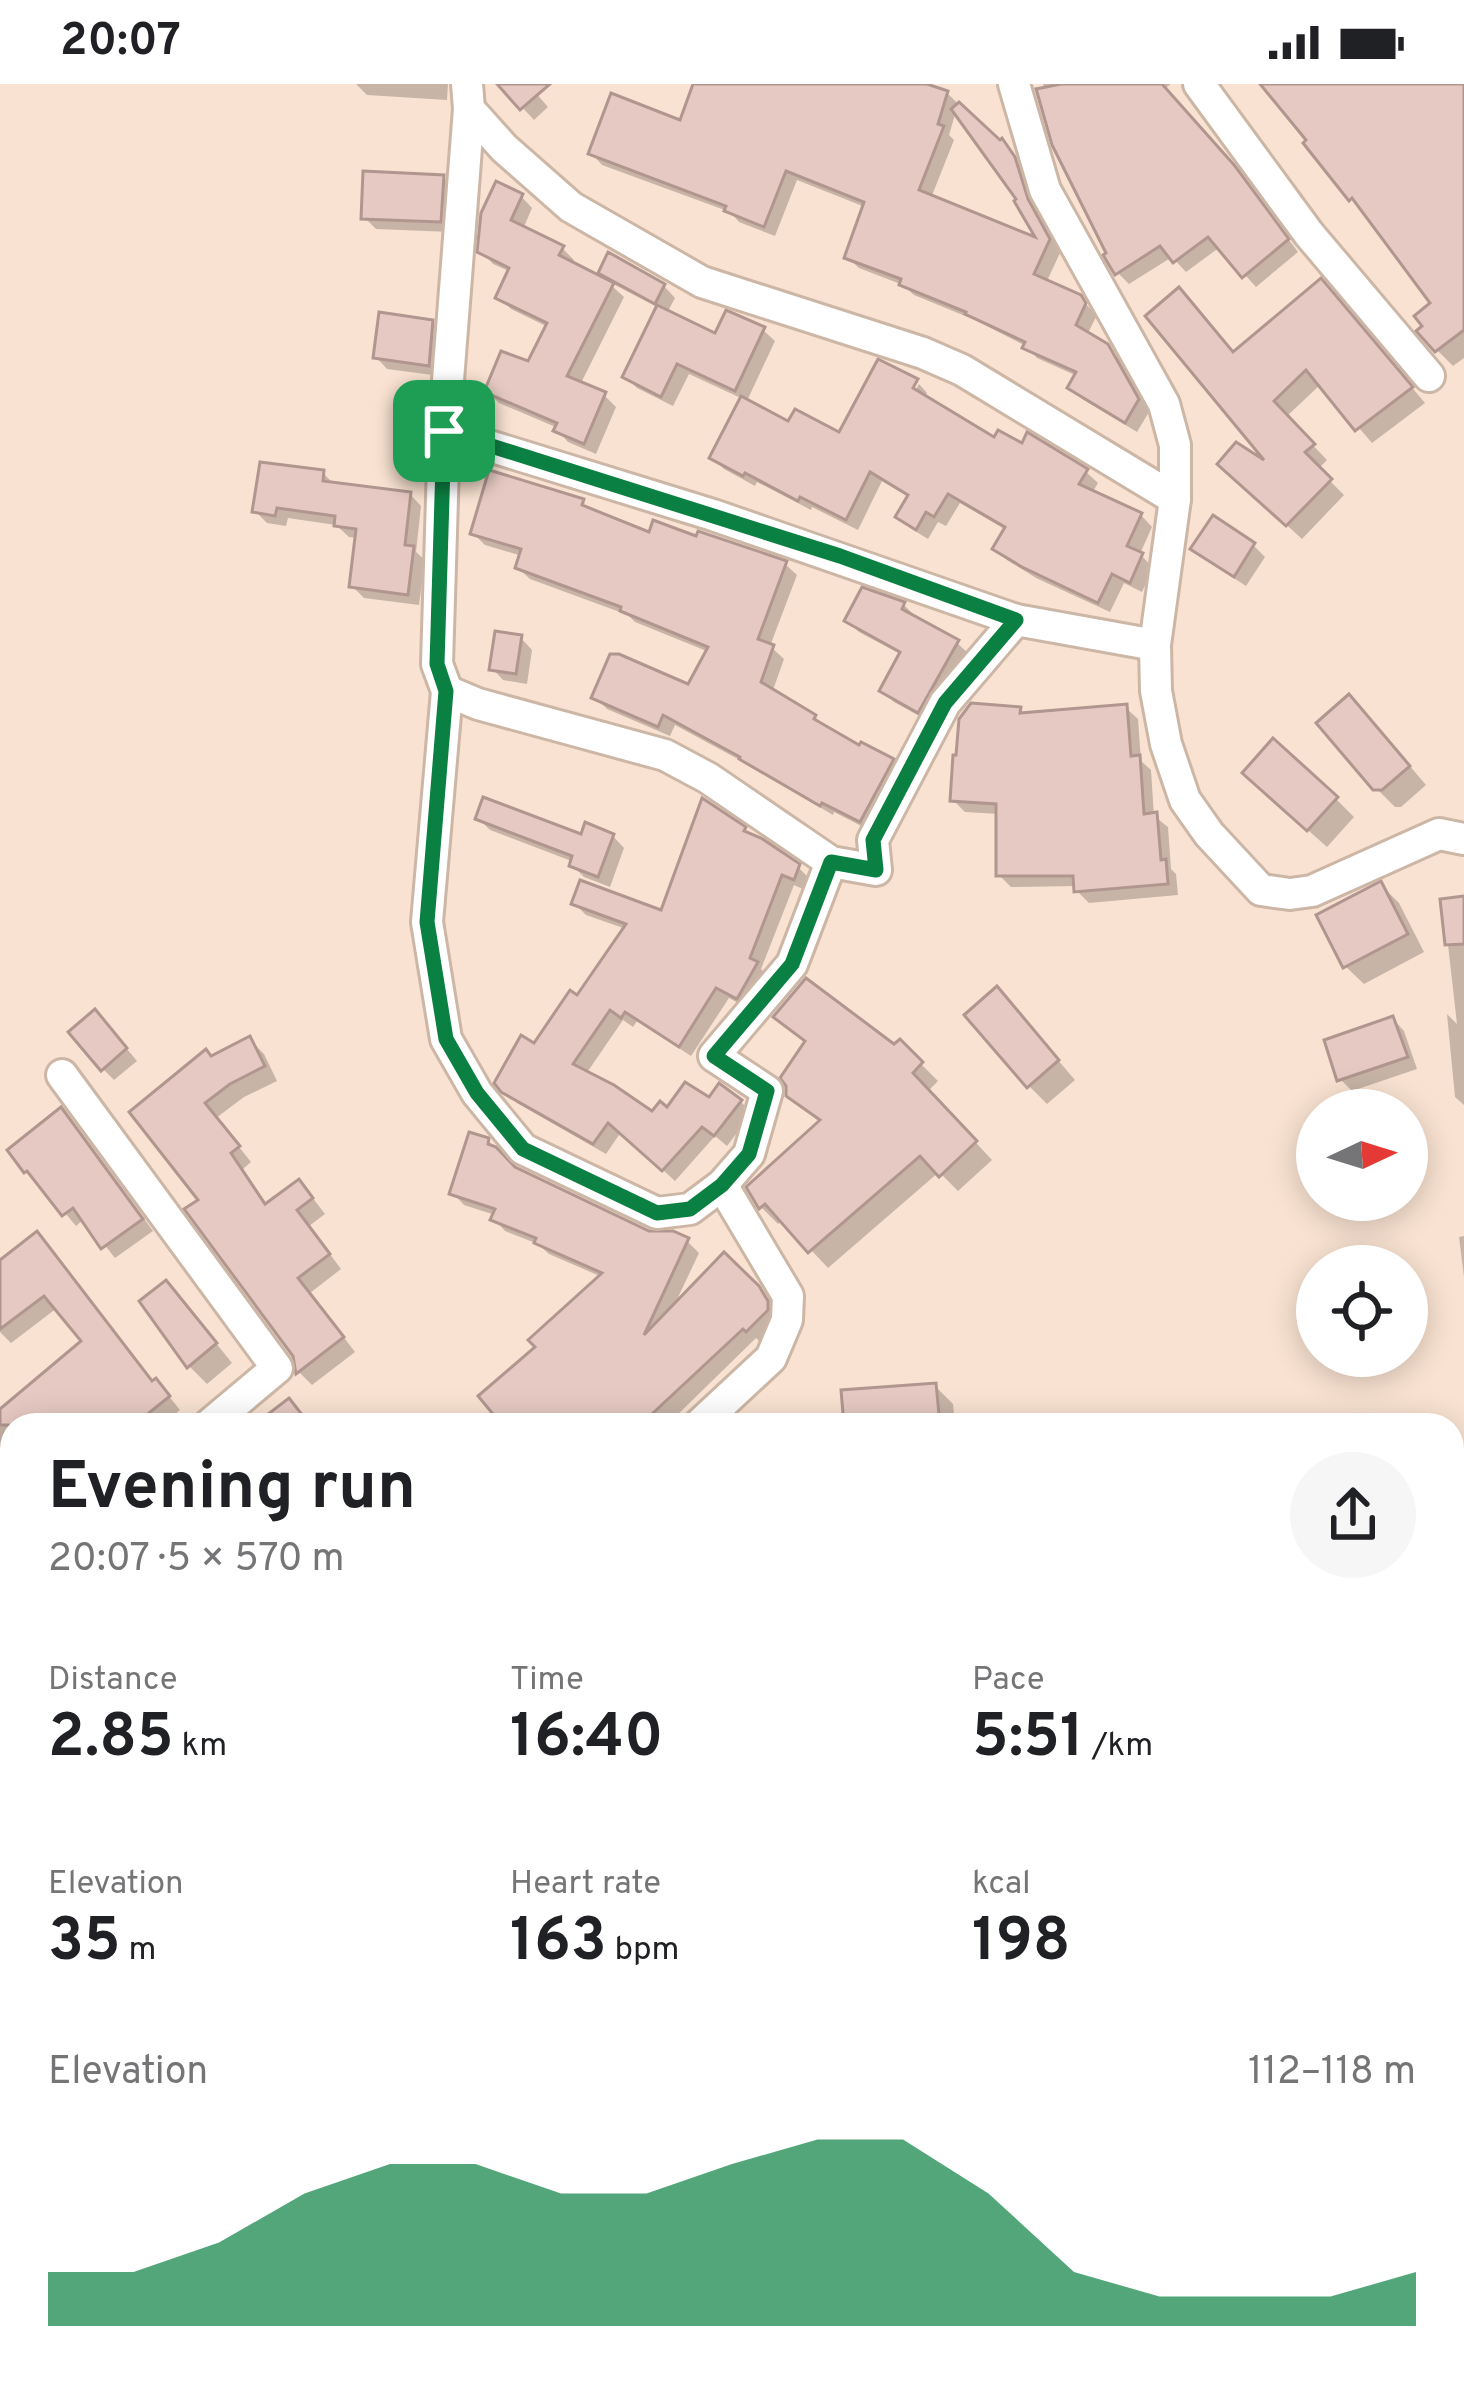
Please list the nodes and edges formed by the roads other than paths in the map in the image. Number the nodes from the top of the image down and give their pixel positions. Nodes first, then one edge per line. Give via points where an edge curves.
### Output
1 (1014, 84) edge
2 (1199, 84) edge
3 (468, 96) edge
4 (1430, 376) dead end
5 (444, 431) junction
6 (1175, 500) junction
7 (1016, 620) junction
8 (1155, 645) junction
9 (446, 691) junction
10 (1464, 838) edge
11 (831, 862) junction
12 (62, 1075) dead end
13 (722, 1185) junction
14 (223, 1413) edge
15 (712, 1413) edge

1 - 6 street via 1045,190 1164,404 1175,445
2 - 4 street via 1309,234
3 - 5 street
3 - 6 street via 504,148 571,208 702,281 962,370
5 - 7 street
5 - 9 street via 437,664
6 - 8 street
7 - 8 street
7 - 11 street via 945,703 873,840 876,870
8 - 10 street via 1159,709 1185,800 1261,890 1312,891 1439,834
9 - 11 street via 664,755
9 - 13 street via 427,922 446,1039 523,1149 657,1213 690,1209
11 - 13 street via 792,964 714,1056 767,1091 749,1154
12 - 14 street via 277,1368
13 - 15 street via 788,1296 787,1320 771,1358

